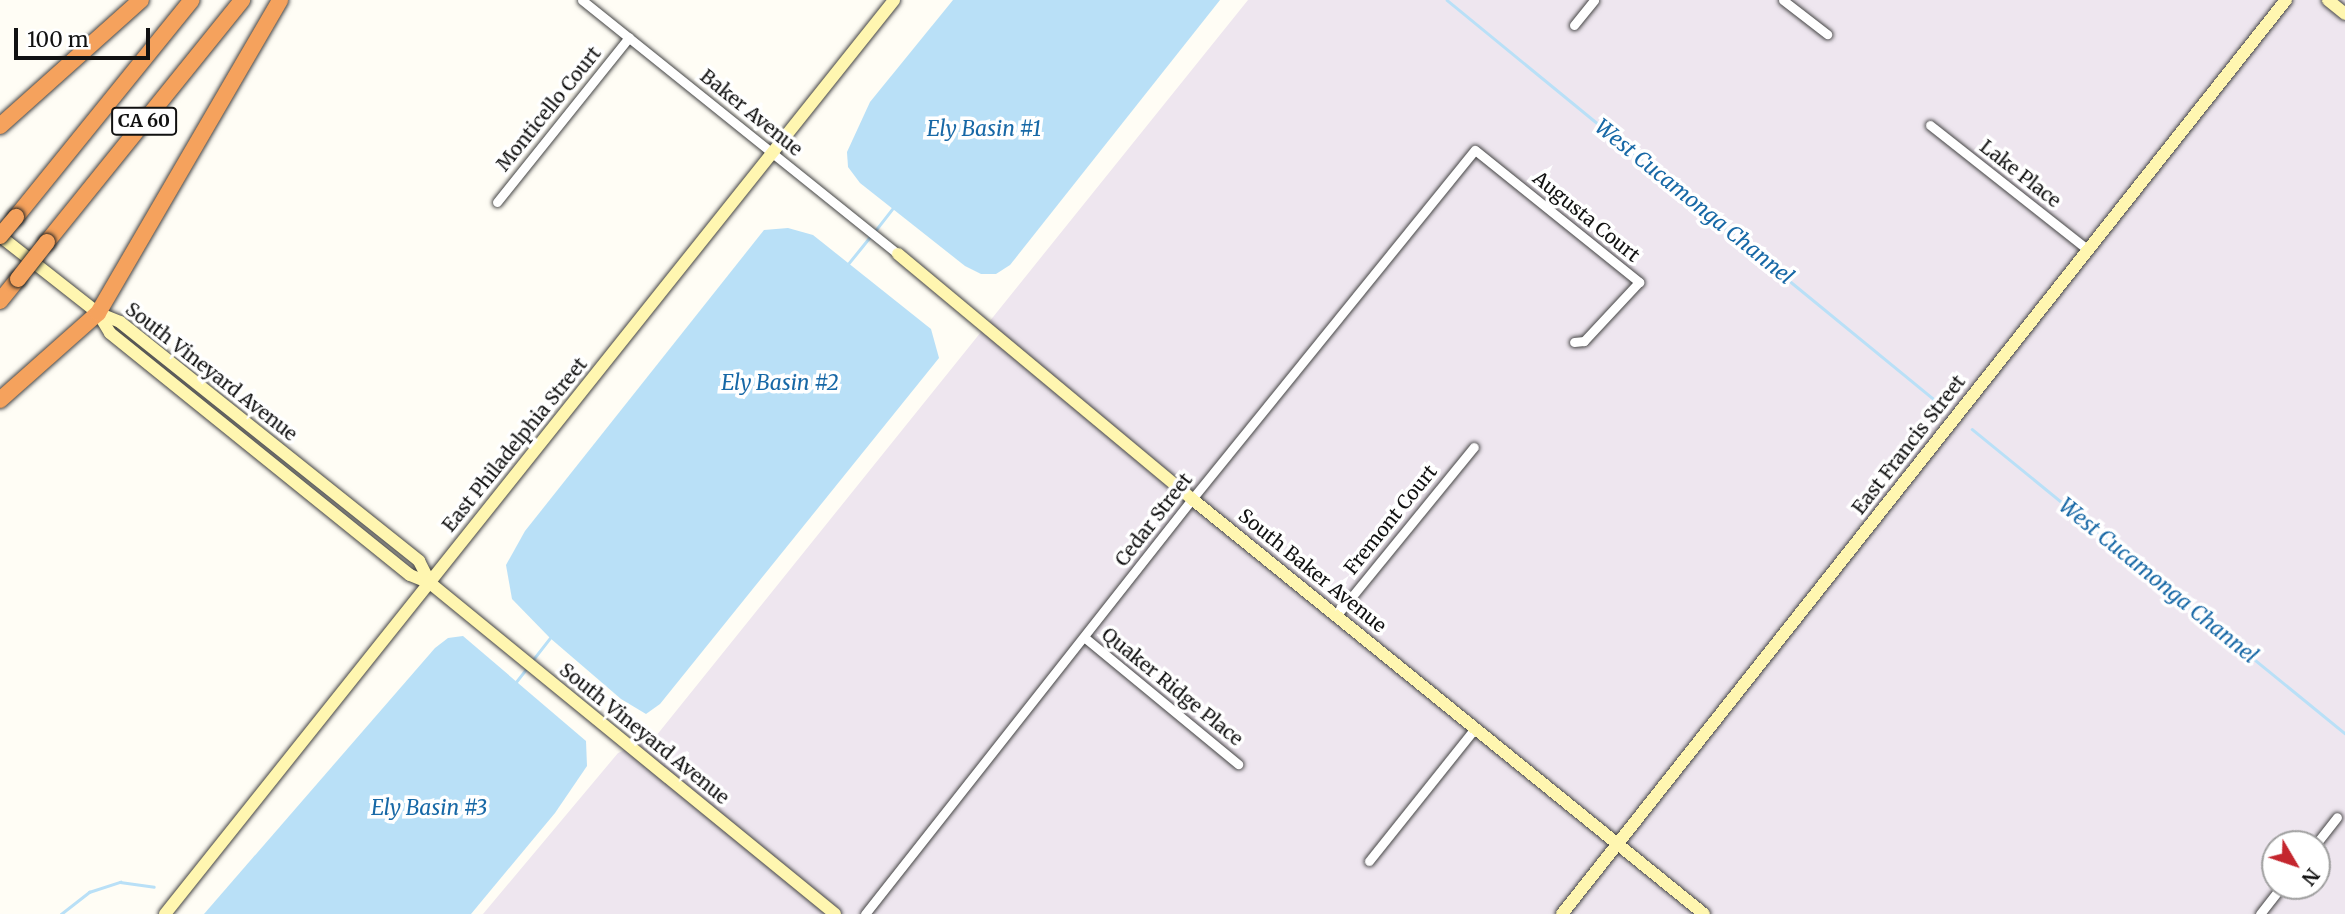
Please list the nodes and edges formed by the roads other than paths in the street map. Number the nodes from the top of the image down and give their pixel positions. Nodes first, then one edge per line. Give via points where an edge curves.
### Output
1 (141, 0) edge
2 (192, 0) edge
3 (242, 0) edge
4 (280, 0) edge
5 (582, 0) edge
6 (894, 0) edge
7 (1594, 0) edge
8 (1783, 0) edge
9 (2286, 0) edge
10 (2328, 0) edge
11 (2345, 14) edge
12 (1574, 25) dead end
13 (1827, 34) dead end
14 (629, 37) junction
15 (1930, 125) dead end
16 (0, 126) edge
17 (1475, 150) joint
18 (773, 152) junction
19 (497, 202) dead end
20 (0, 236) edge
21 (2088, 250) junction
22 (898, 254) joint
23 (0, 301) edge
24 (98, 313) junction
25 (1574, 342) dead end
26 (0, 400) edge
27 (1474, 447) dead end
28 (1192, 499) junction
29 (430, 583) junction
30 (1336, 616) junction
31 (1084, 637) junction
32 (1475, 728) junction
33 (1238, 764) dead end
34 (2337, 817) dead end
35 (2327, 830) edge
36 (1618, 845) junction
37 (1369, 861) dead end
38 (2271, 900) edge
39 (165, 914) edge
40 (835, 914) edge
41 (865, 914) edge
42 (1562, 914) edge
43 (1704, 914) edge
44 (2260, 914) edge

1 - 16 highway
2 - 20 highway, CA 60, bridge
3 - 23 highway, CA 60, bridge
4 - 24 highway
5 - 14 street, Baker Avenue
6 - 18 street, East Philadelphia Street
7 - 12 street
8 - 13 street
9 - 21 street, East Francis Street
10 - 11 street
14 - 18 street, Baker Avenue
14 - 19 street, Monticello Court
15 - 21 street, Lake Place
17 - 25 street, Augusta Court via 1639,282 1584,341
17 - 28 street, Cedar Street
18 - 22 street, Baker Avenue
18 - 29 street, East Philadelphia Street
20 - 24 street, South Vineyard Avenue
21 - 36 street, East Francis Street
22 - 28 street, South Baker Avenue
24 - 26 highway
24 - 29 street, South Vineyard Avenue via 120,322 419,561
27 - 30 street, Fremont Court
28 - 30 street, South Baker Avenue
28 - 31 street, Cedar Street
29 - 39 street, East Philadelphia Street
29 - 40 street, South Vineyard Avenue
30 - 32 street, South Baker Avenue
31 - 33 street, Quaker Ridge Place
31 - 41 street, Cedar Street
32 - 36 street, South Baker Avenue
32 - 37 street
34 - 35 street
36 - 42 street, East Francis Street
36 - 43 street, South Baker Avenue
38 - 44 street

